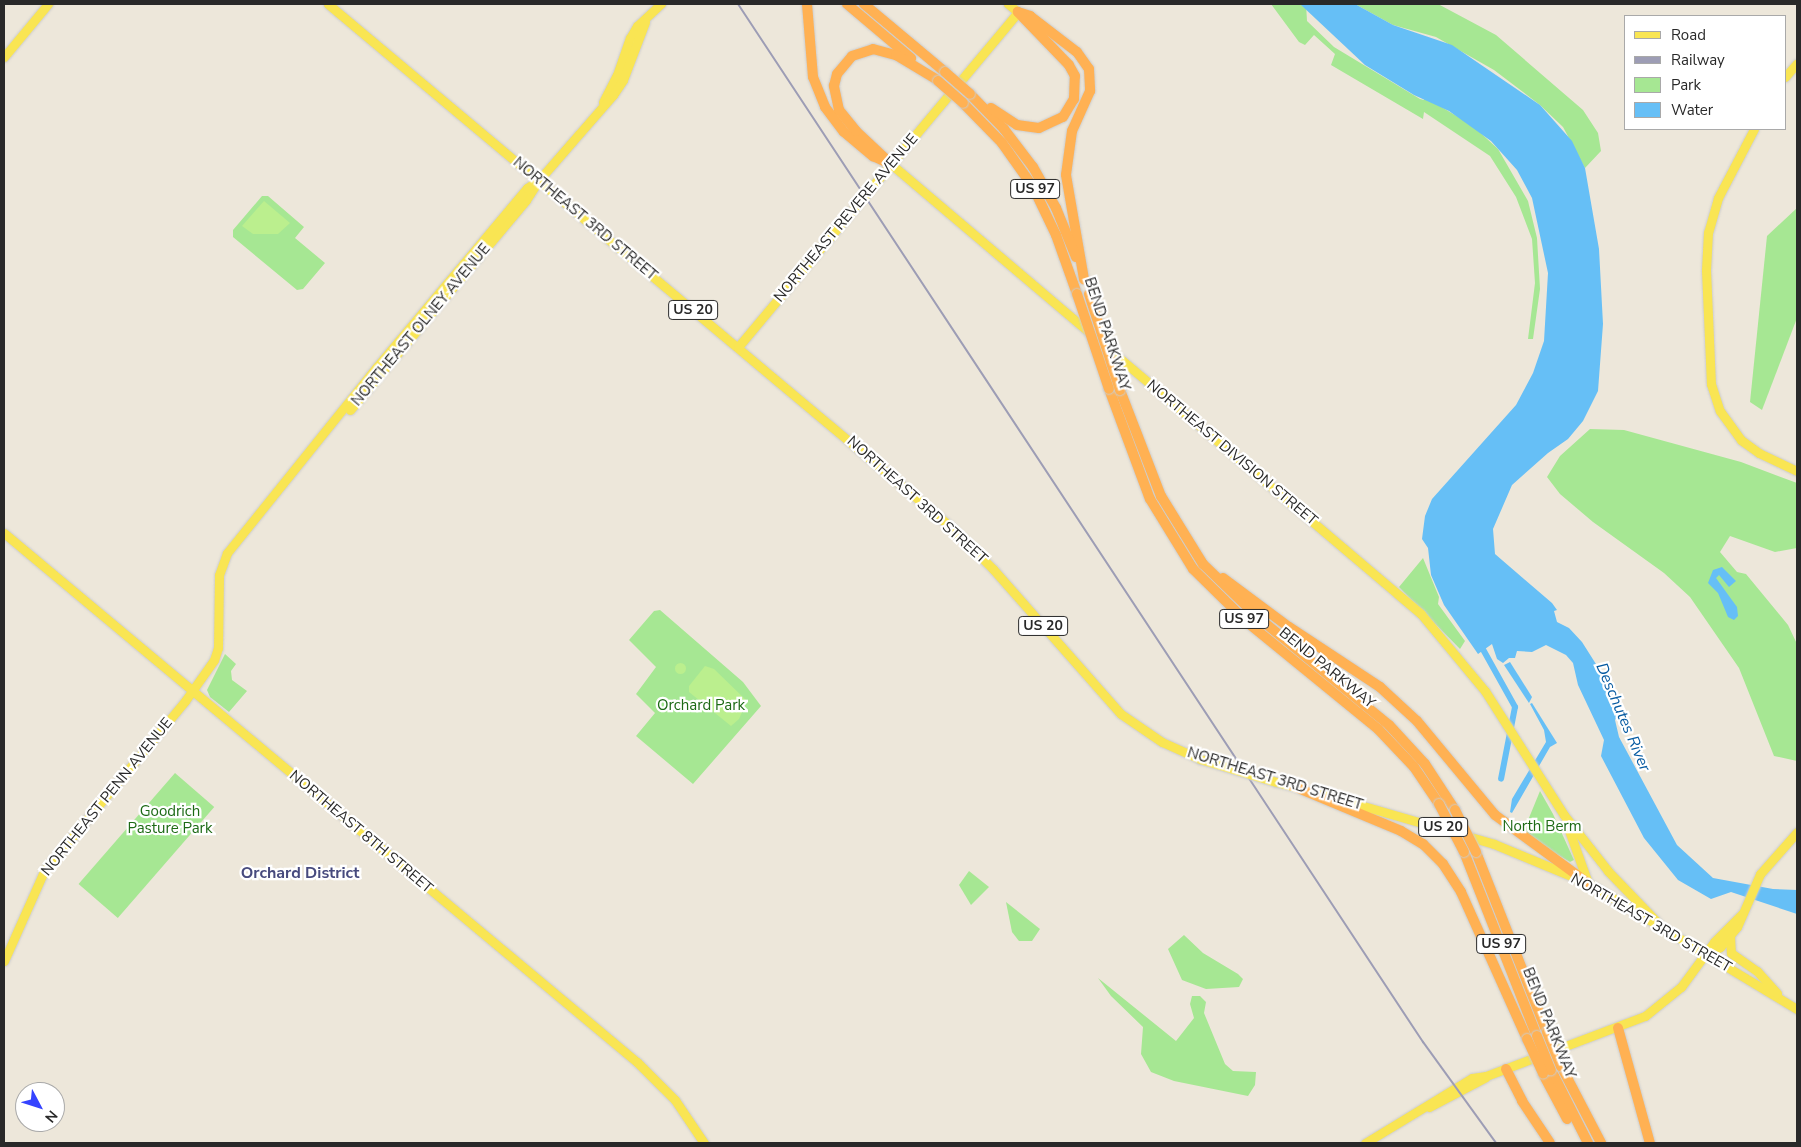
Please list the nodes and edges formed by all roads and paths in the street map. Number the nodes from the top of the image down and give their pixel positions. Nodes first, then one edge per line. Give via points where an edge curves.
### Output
1 (48, 4) edge
2 (328, 4) edge
3 (661, 4) edge
4 (807, 4) edge
5 (847, 4) edge
6 (864, 4) edge
7 (1008, 4) edge
8 (1018, 12) junction
9 (4, 57) edge
10 (1797, 64) edge
11 (1786, 76) edge
12 (940, 77) junction
13 (971, 95) junction
14 (1753, 130) edge
15 (891, 164) junction
16 (539, 180) junction
17 (1084, 279) junction
18 (738, 347) junction
19 (1797, 471) edge
20 (4, 533) edge
21 (1188, 543) junction
22 (192, 691) junction
23 (1293, 786) junction
24 (1564, 814) junction
25 (1797, 832) edge
26 (1588, 883) junction
27 (1743, 913) junction
28 (1658, 924) junction
29 (1730, 936) junction
30 (1707, 954) junction
31 (4, 961) edge
32 (1782, 1000) junction
33 (1797, 1009) edge
34 (1618, 1028) junction
35 (1532, 1038) junction
36 (1506, 1069) junction
37 (1552, 1070) junction
38 (704, 1143) edge
39 (1365, 1143) edge
40 (1550, 1143) edge
41 (1582, 1143) edge
42 (1588, 1143) edge
43 (1601, 1143) edge
44 (1650, 1143) edge

1 - 9 main road
2 - 16 main road, NORTHEAST 3RD STREET / US 20
3 - 16 main road, NORTHEAST OLNEY AVENUE via 630,38 602,105
4 - 15 highway via 813,77 825,108 844,132 873,156
5 - 12 highway, BEND PARKWAY / US 97
6 - 12 highway, BEND PARKWAY / US 97
7 - 8 main road
8 - 13 highway via 1069,64 1076,88 1070,108 1049,126 1028,127 1011,121
8 - 15 main road, NORTHEAST REVERE AVENUE
8 - 17 highway via 1030,16 1077,52 1089,69 1090,91 1072,131 1066,175
10 - 11 main road
12 - 13 highway, BEND PARKWAY / US 97, bridge
12 - 15 highway via 896,54 873,49 852,56 836,74 834,86 839,110
12 - 35 highway, BEND PARKWAY / US 97, bridge via 1002,143 1033,187 1056,235 1150,499 1193,569 1248,623 1378,729 1414,767 1439,804 1464,852
13 - 17 highway, BEND PARKWAY / US 97 via 1008,133 1036,171 1058,213
14 - 19 main road via 1718,198 1708,232 1706,270 1711,384 1720,411 1741,440 1759,453
15 - 18 main road, NORTHEAST REVERE AVENUE
15 - 24 main road, NORTHEAST DIVISION STREET via 1402,597 1457,654 1507,722
16 - 18 main road, NORTHEAST 3RD STREET / US 20
16 - 22 main road, NORTHEAST OLNEY AVENUE via 526,200 227,554 219,575 218,648 207,673
17 - 21 highway, BEND PARKWAY / US 97, bridge via 1120,390 1158,488
18 - 23 main road, NORTHEAST 3RD STREET / US 20, bridge via 963,538 1121,714 1162,742 1200,759
20 - 22 main road, NORTHEAST 8TH STREET
21 - 26 highway via 1218,573 1262,608 1380,687 1417,721 1495,815
21 - 37 highway, BEND PARKWAY / US 97, bridge via 1232,595 1394,730 1429,769 1476,852 1547,1032
22 - 31 main road, NORTHEAST PENN AVENUE via 44,870
22 - 38 main road, NORTHEAST 8TH STREET via 637,1062 675,1100
23 - 26 main road, NORTHEAST 3RD STREET / US 20 via 1494,844
23 - 35 highway via 1401,831 1423,844 1443,864 1461,892
24 - 26 main road
24 - 28 main road via 1608,871
25 - 27 main road via 1760,874
26 - 28 main road, NORTHEAST 3RD STREET / US 20
27 - 29 main road
27 - 30 main road
28 - 30 main road, NORTHEAST 3RD STREET / US 20
29 - 30 main road
29 - 32 main road via 1730,953 1757,971
30 - 32 main road, NORTHEAST 3RD STREET / US 20
30 - 34 main road via 1661,1006
32 - 33 main road, NORTHEAST 3RD STREET / US 20
34 - 36 main road
34 - 44 highway
35 - 37 highway, BEND PARKWAY / US 97, bridge
36 - 39 main road via 1486,1076
36 - 40 highway via 1522,1101
37 - 41 highway
37 - 42 highway, BEND PARKWAY / US 97
37 - 43 highway, BEND PARKWAY / US 97

